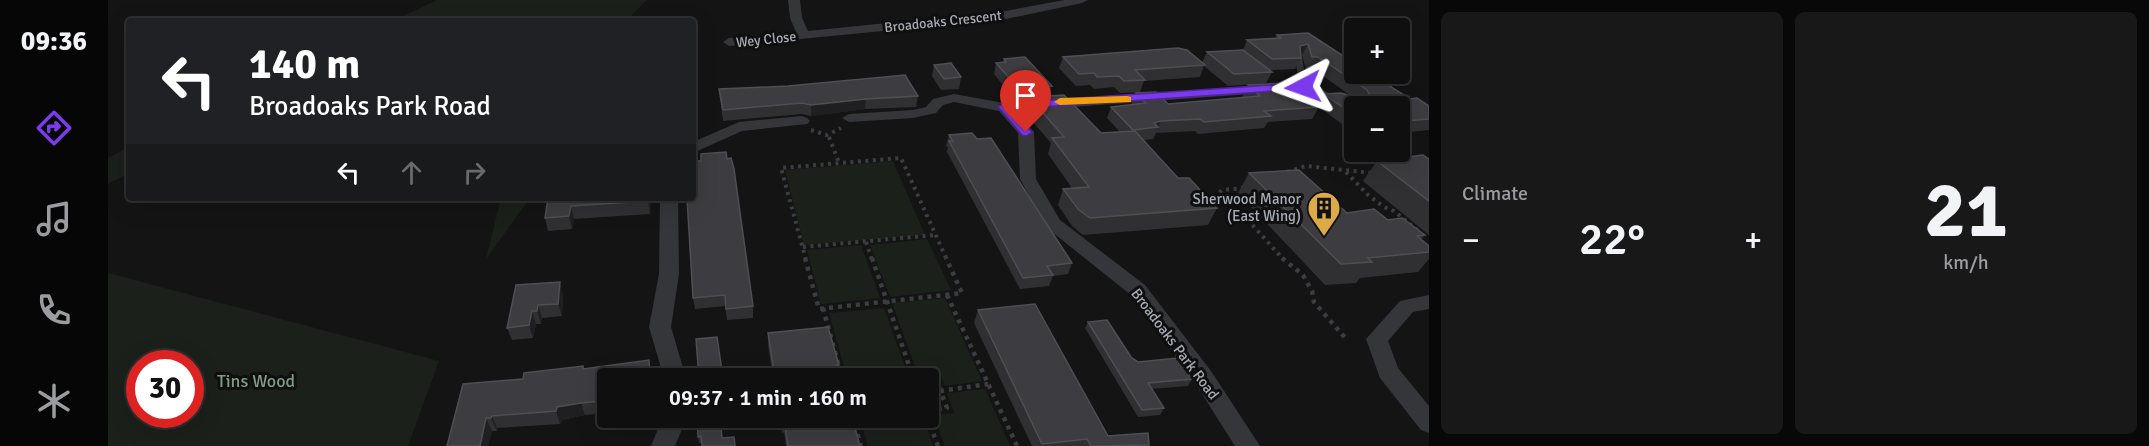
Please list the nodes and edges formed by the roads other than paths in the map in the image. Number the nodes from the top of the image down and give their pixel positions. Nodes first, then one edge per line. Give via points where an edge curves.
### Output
1 (794, 0) edge
2 (1082, 0) edge
3 (804, 35) junction
4 (729, 42) dead end
5 (1299, 60) edge
6 (1303, 87) junction
7 (1344, 102) edge
8 (1004, 107) junction
9 (853, 118) road end
10 (794, 122) road end
11 (696, 147) edge
12 (669, 201) edge
13 (1429, 302) edge
14 (672, 368) edge
15 (1429, 423) edge
16 (670, 428) edge
17 (663, 446) edge
18 (1248, 446) edge

1 - 3 street via 796,18
2 - 3 street, Broadoaks Crescent via 1017,14
3 - 4 street, Wey Close
5 - 6 lane
6 - 7 lane
6 - 8 street
8 - 9 street via 954,98 914,114
8 - 18 street, Broadoaks Park Road via 1026,132 1028,179 1053,224 1138,290
10 - 11 street via 739,127
12 - 14 street via 669,274 660,327
13 - 15 street via 1407,306 1377,339 1389,372
16 - 17 street

